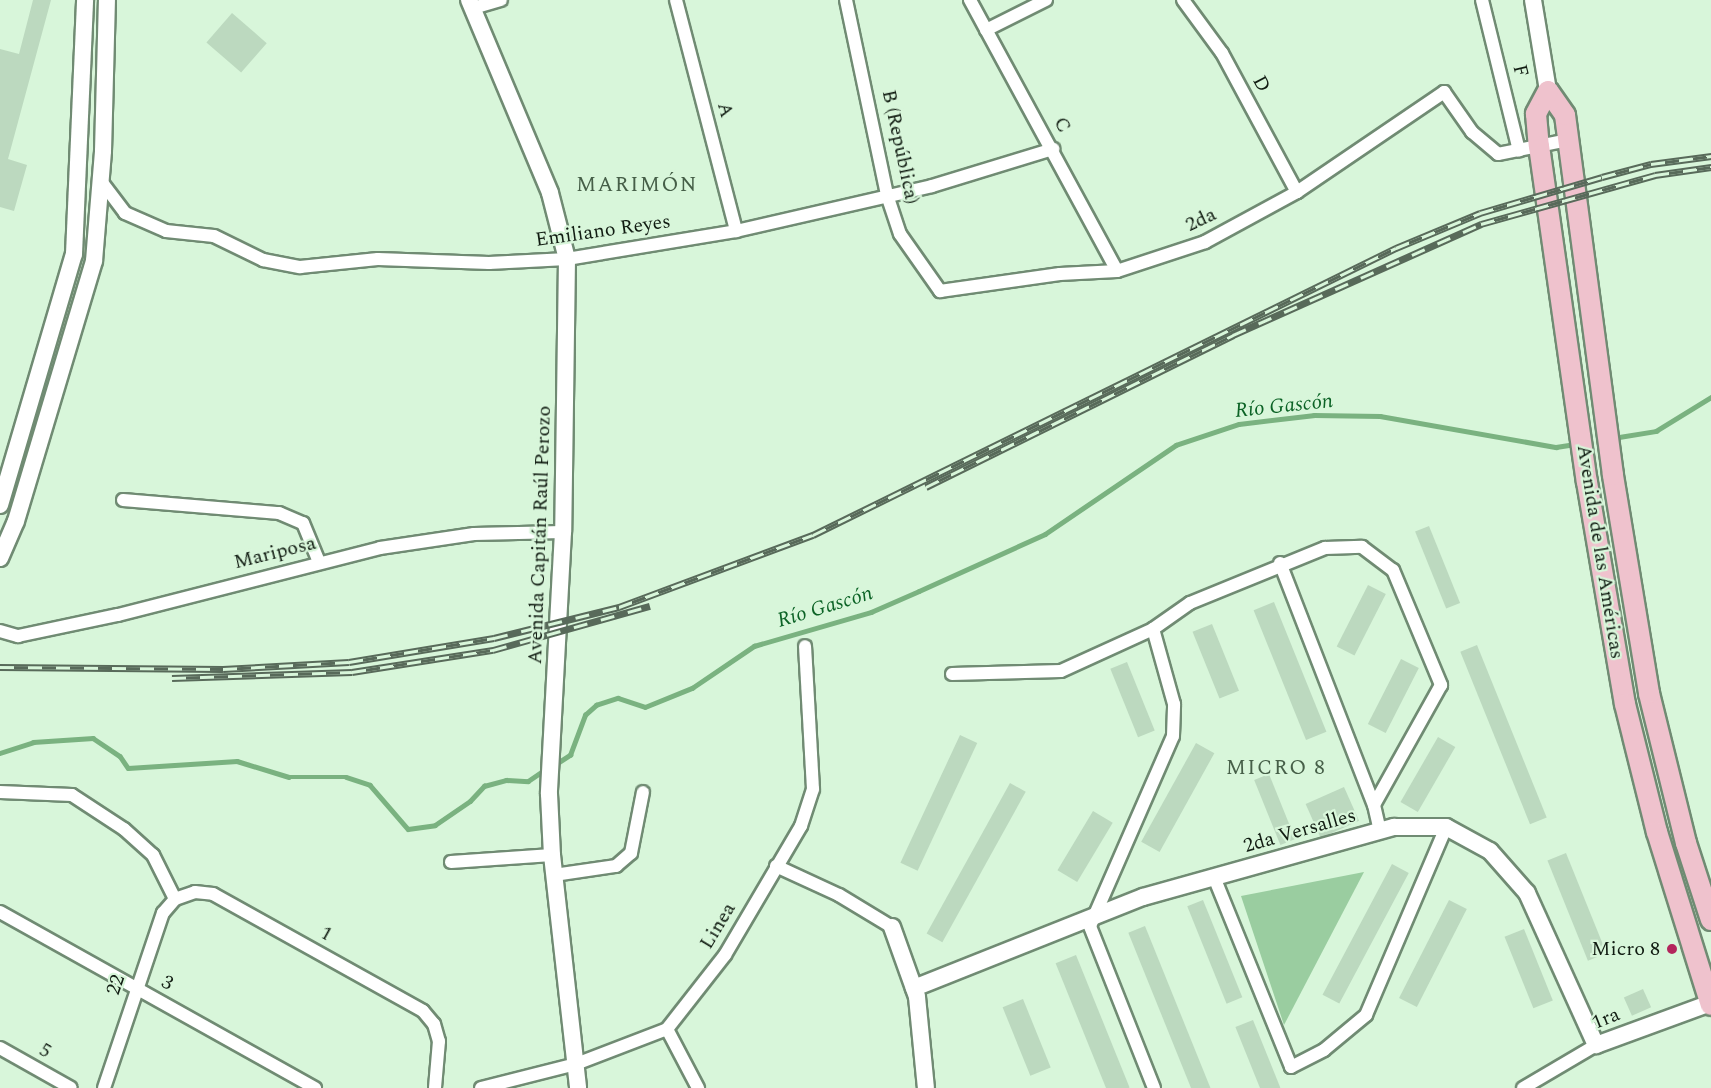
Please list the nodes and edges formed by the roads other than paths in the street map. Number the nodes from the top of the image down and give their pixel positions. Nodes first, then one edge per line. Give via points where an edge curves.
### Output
1 (85, 0) edge
2 (107, 0) edge
3 (501, 0) edge
4 (676, 0) edge
5 (846, 0) edge
6 (970, 0) edge
7 (1046, 0) edge
8 (1183, 0) edge
9 (1482, 0) edge
10 (1533, 0) edge
11 (471, 4) edge
12 (986, 30) junction
13 (1548, 92) junction
14 (1568, 140) junction
15 (1539, 146) junction
16 (1053, 149) junction
17 (1519, 151) junction
18 (101, 181) junction
19 (1297, 192) junction
20 (887, 195) junction
21 (736, 231) junction
22 (567, 260) junction
23 (1117, 271) junction
24 (940, 291) joint
25 (1593, 323) junction
26 (1566, 324) junction
27 (123, 500) dead end
28 (0, 504) edge
29 (563, 532) junction
30 (0, 558) edge
31 (319, 562) junction
32 (1280, 563) junction
33 (1153, 629) junction
34 (0, 631) edge
35 (805, 646) dead end
36 (952, 674) dead end
37 (0, 792) edge
38 (643, 792) dead end
39 (1374, 805) junction
40 (1446, 827) junction
41 (1380, 831) junction
42 (552, 855) junction
43 (451, 862) dead end
44 (776, 866) junction
45 (554, 875) junction
46 (1214, 877) junction
47 (175, 899) junction
48 (0, 912) edge
49 (1093, 918) junction
50 (1711, 920) edge
51 (891, 927) joint
52 (135, 988) junction
53 (914, 988) junction
54 (1711, 1004) edge
55 (667, 1029) junction
56 (1596, 1045) junction
57 (0, 1048) edge
58 (576, 1064) junction
59 (71, 1088) edge
60 (104, 1088) edge
61 (315, 1088) edge
62 (435, 1088) edge
63 (481, 1088) edge
64 (578, 1088) edge
65 (698, 1088) edge
66 (926, 1088) edge
67 (1154, 1088) edge
68 (1523, 1088) edge

1 - 28 street via 74,254
2 - 18 street
3 - 11 street
4 - 21 street, A
5 - 20 street, B (República)
6 - 12 street, C
7 - 12 street
8 - 19 street, D via 1222,53
9 - 17 street, F
10 - 13 street, Avenida de las Américas
11 - 22 street, Avenida Capitán Raúl Perozo via 550,193
12 - 16 street, C
13 - 14 main road, Avenida de las Américas via 1565,115
13 - 15 main road, Avenida de las Américas via 1536,114
14 - 15 street
14 - 25 main road, Avenida de las Américas
15 - 17 street
15 - 26 main road, Avenida de las Américas
16 - 20 street, Emiliano Reyes via 932,186
16 - 23 street, C
17 - 19 street, 2da via 1498,154 1472,132 1444,92
18 - 22 street, Emiliano Reyes via 125,213 166,231 214,236 263,260 300,267 378,259
18 - 30 street via 98,232 88,283 16,520
19 - 23 street, 2da via 1205,242
20 - 21 street, Emiliano Reyes
20 - 24 street, B (República) via 900,234
21 - 22 street, Emiliano Reyes
22 - 29 street, Avenida Capitán Raúl Perozo
23 - 24 street, 2da via 1060,274
25 - 26 main road
25 - 50 main road, Avenida de las Américas via 1649,693 1686,843
26 - 54 main road, Avenida de las Américas via 1587,482 1625,704 1657,832
27 - 31 street via 279,513 303,523
29 - 31 street, Mariposa via 474,534
29 - 42 street, Avenida Capitán Raúl Perozo via 549,794
31 - 34 street, Mariposa via 118,615 18,636
32 - 33 street via 1190,603
32 - 39 street
32 - 39 street via 1325,548 1362,547 1394,570 1442,685
33 - 36 street via 1061,672
33 - 49 street via 1174,704 1173,736
35 - 44 street, Linea via 813,789 801,826
37 - 47 street via 72,795 124,829 153,855
38 - 45 street via 631,853 616,866
39 - 41 street
40 - 41 street, 2da Versalles
40 - 46 street via 1366,1015 1324,1050 1291,1067
40 - 56 street via 1490,851 1527,892
41 - 46 street, 2da Versalles
42 - 43 street
42 - 45 street, Avenida Capitán Raúl Perozo
44 - 51 street via 839,895
44 - 55 street, Linea via 725,955
45 - 58 street, Avenida Capitán Raúl Perozo
46 - 49 street, 2da Versalles via 1143,897
47 - 52 street, 22 via 163,913
47 - 62 street, 1 via 195,892 213,894 423,1011 434,1024 439,1041
48 - 52 street, 3
49 - 53 street, 2da Versalles
49 - 67 street via 1090,926
51 - 53 street
52 - 60 street, 22
52 - 61 street, 3
53 - 66 street
54 - 56 street, 1ra
55 - 58 street
55 - 65 street
56 - 68 street, 1ra
57 - 59 street, 5
58 - 63 street
58 - 64 street, Avenida Capitán Raúl Perozo

